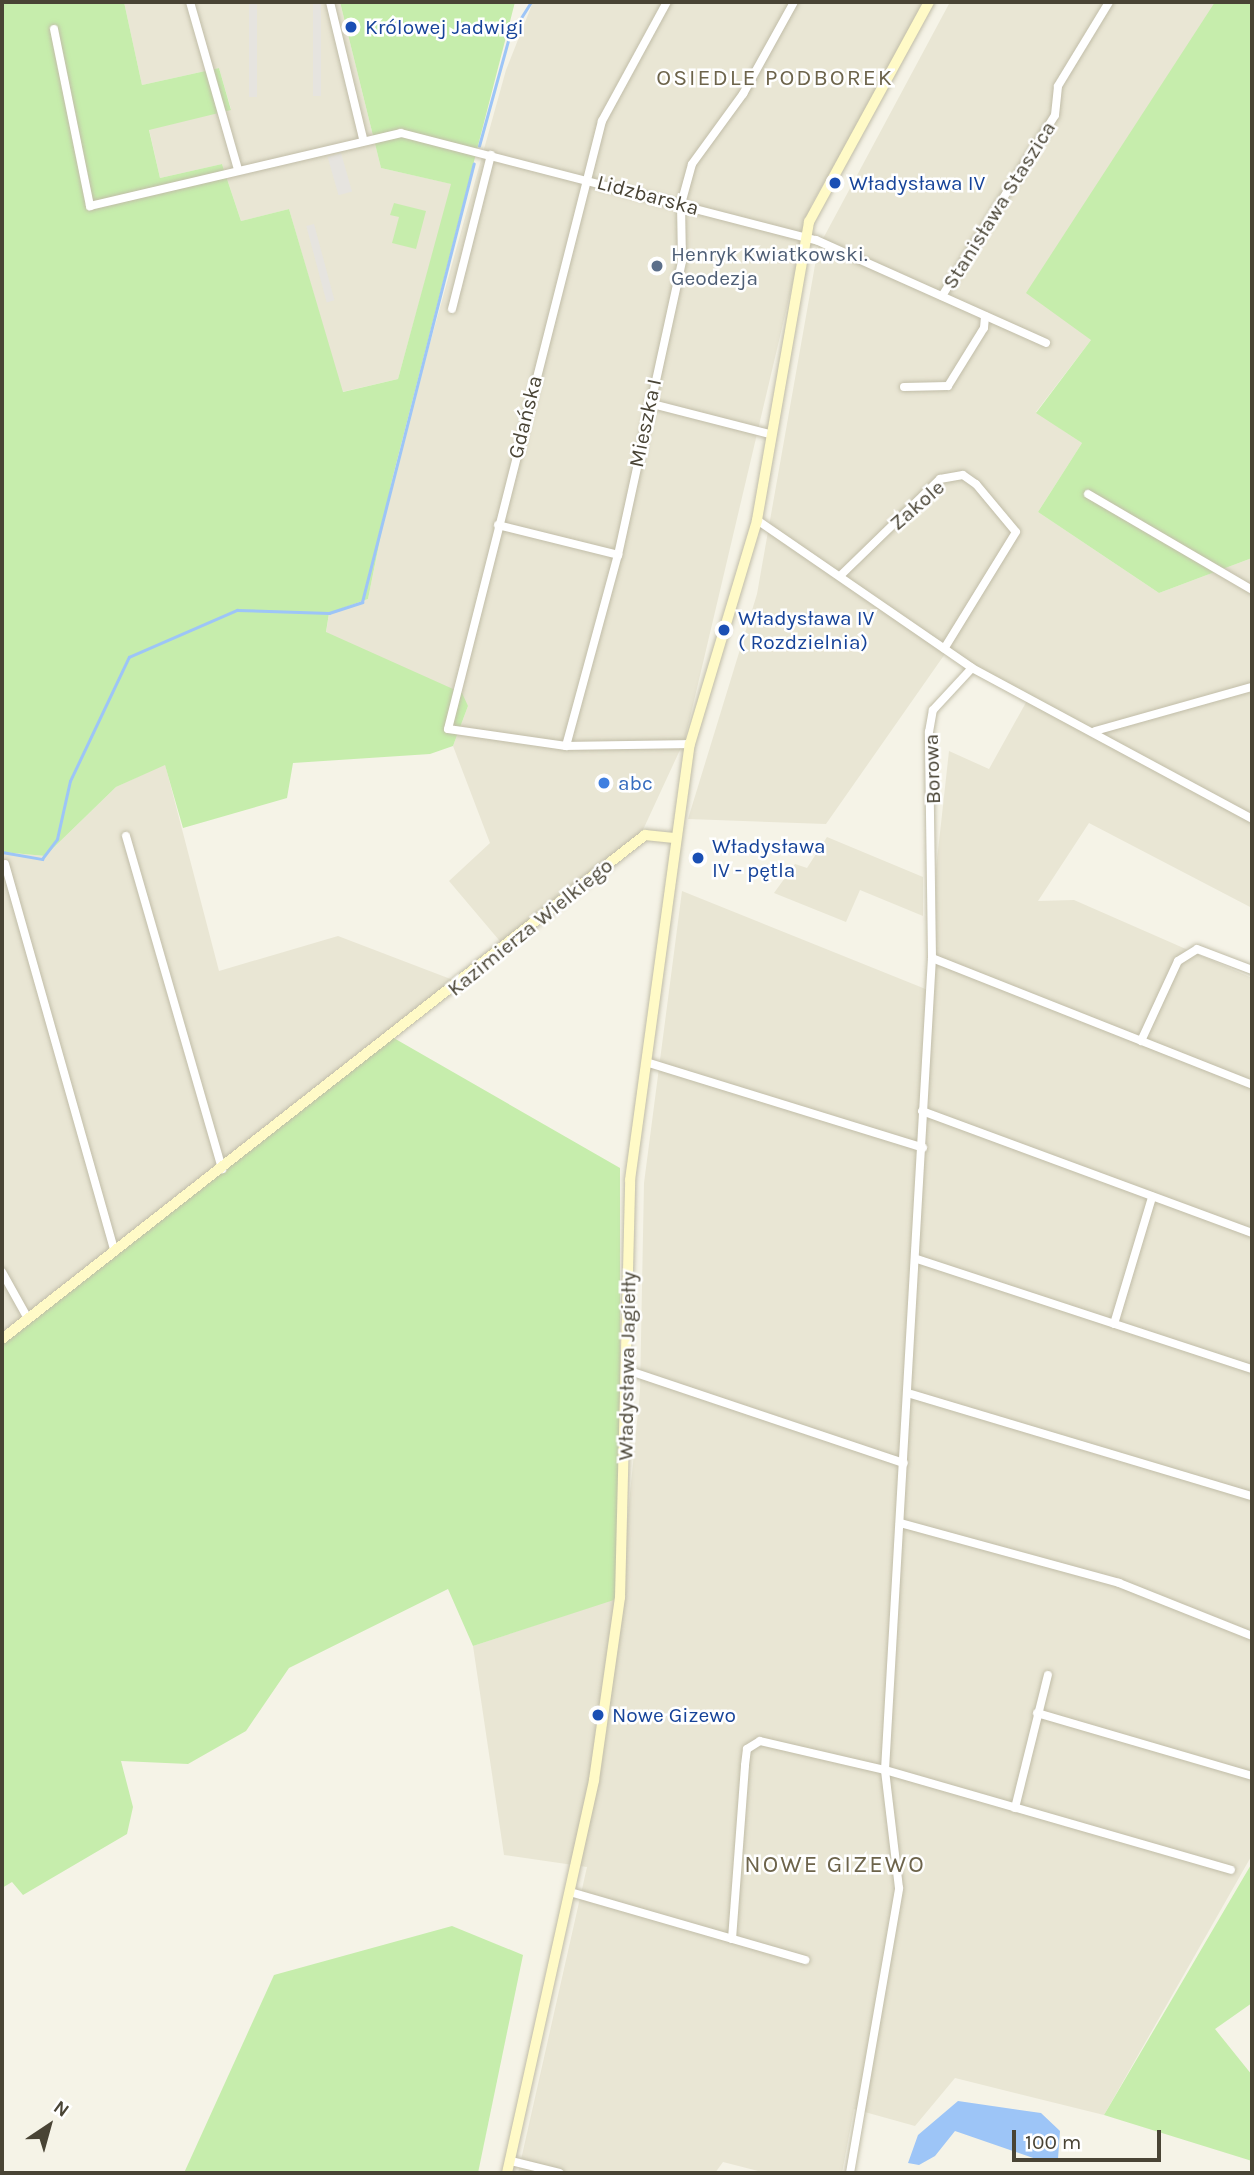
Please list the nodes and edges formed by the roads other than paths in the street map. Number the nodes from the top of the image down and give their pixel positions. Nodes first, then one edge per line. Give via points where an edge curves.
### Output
1 (190, 2) edge
2 (330, 2) edge
3 (667, 2) edge
4 (794, 2) edge
5 (929, 2) edge
6 (1109, 2) edge
7 (54, 29) dead end
8 (363, 138) junction
9 (491, 155) junction
10 (238, 169) junction
11 (586, 178) junction
12 (681, 204) junction
13 (805, 238) junction
14 (942, 296) junction
15 (452, 309) dead end
16 (985, 316) junction
17 (1046, 343) dead end
18 (904, 387) dead end
19 (649, 402) junction
20 (770, 434) junction
21 (1088, 494) dead end
22 (757, 520) junction
23 (498, 525) junction
24 (618, 555) junction
25 (841, 575) junction
26 (1252, 590) edge
27 (944, 649) junction
28 (972, 668) junction
29 (1252, 687) edge
30 (1095, 731) junction
31 (690, 744) junction
32 (566, 746) junction
33 (1252, 819) edge
34 (126, 836) dead end
35 (674, 838) junction
36 (5, 864) dead end
37 (932, 958) junction
38 (1252, 970) edge
39 (1141, 1041) junction
40 (646, 1062) junction
41 (1252, 1085) edge
42 (922, 1111) junction
43 (923, 1148) junction
44 (222, 1169) junction
45 (1152, 1197) junction
46 (1252, 1233) edge
47 (114, 1249) junction
48 (917, 1259) junction
49 (2, 1272) edge
50 (27, 1317) junction
51 (1114, 1324) junction
52 (2, 1339) edge
53 (1252, 1369) edge
54 (627, 1370) junction
55 (911, 1394) junction
56 (904, 1463) junction
57 (1252, 1496) edge
58 (900, 1523) junction
59 (1252, 1636) edge
60 (1048, 1675) dead end
61 (1037, 1713) junction
62 (885, 1770) junction
63 (1252, 1776) edge
64 (1015, 1808) junction
65 (1231, 1870) dead end
66 (570, 1892) junction
67 (732, 1939) junction
68 (805, 1960) dead end
69 (510, 2161) junction
70 (507, 2173) edge
71 (560, 2173) edge
72 (849, 2173) edge

1 - 10 street
2 - 8 street
3 - 11 street, Gdańska via 602,121
4 - 12 street, Mieszka I via 743,94 702,145
5 - 13 street via 815,208
6 - 14 street, Stanisława Staszica via 1058,86 1055,116
7 - 10 street, Lidzbarska via 90,206
8 - 9 street, Lidzbarska via 401,133
8 - 10 street, Lidzbarska
9 - 11 street, Lidzbarska
9 - 15 street
11 - 12 street, Lidzbarska
11 - 23 street, Gdańska
12 - 13 street, Lidzbarska
12 - 19 street, Mieszka I via 682,261
13 - 14 street, Lidzbarska
13 - 20 street
14 - 16 street, Lidzbarska
16 - 17 street, Lidzbarska
16 - 18 street via 984,328 948,386 938,391
19 - 20 street
19 - 24 street, Mieszka I
20 - 22 street
21 - 26 street
22 - 25 street
22 - 31 street
23 - 24 street
23 - 32 street, Gdańska via 448,729
24 - 32 street, Mieszka I
25 - 27 street
25 - 27 street, Zakole via 940,479 963,475 976,484 1016,532
27 - 28 street
28 - 30 street
28 - 37 street, Borowa via 933,710 929,732
29 - 30 street
30 - 33 street
31 - 32 street
31 - 35 street
34 - 44 street
35 - 40 street, Władysława Jagiełły
35 - 44 street, Kazimierza Wielkiego via 645,835
36 - 47 street
37 - 39 street
37 - 42 street, Borowa
38 - 39 street via 1197,949 1178,961
39 - 41 street
40 - 43 street
40 - 54 street, Władysława Jagiełły via 631,1180
42 - 43 street, Borowa
42 - 45 street
43 - 48 street, Borowa
44 - 47 street, Kazimierza Wielkiego
45 - 46 street
45 - 51 street
47 - 50 street, Kazimierza Wielkiego
48 - 51 street
48 - 55 street, Borowa
49 - 50 street
50 - 52 street, Kazimierza Wielkiego
51 - 53 street
54 - 56 street
54 - 66 street, Władysława Jagiełły via 620,1598
55 - 56 street, Borowa
55 - 57 street
56 - 58 street, Borowa
58 - 59 street via 1119,1583
58 - 62 street, Borowa
60 - 61 street
61 - 63 street
61 - 64 street
62 - 64 street
62 - 67 street via 761,1741 747,1749
62 - 72 street, Borowa via 897,1908
64 - 65 street
66 - 67 street
66 - 69 street, Władysława Jagiełły
67 - 68 street
69 - 70 street, Władysława Jagiełły
69 - 71 street

